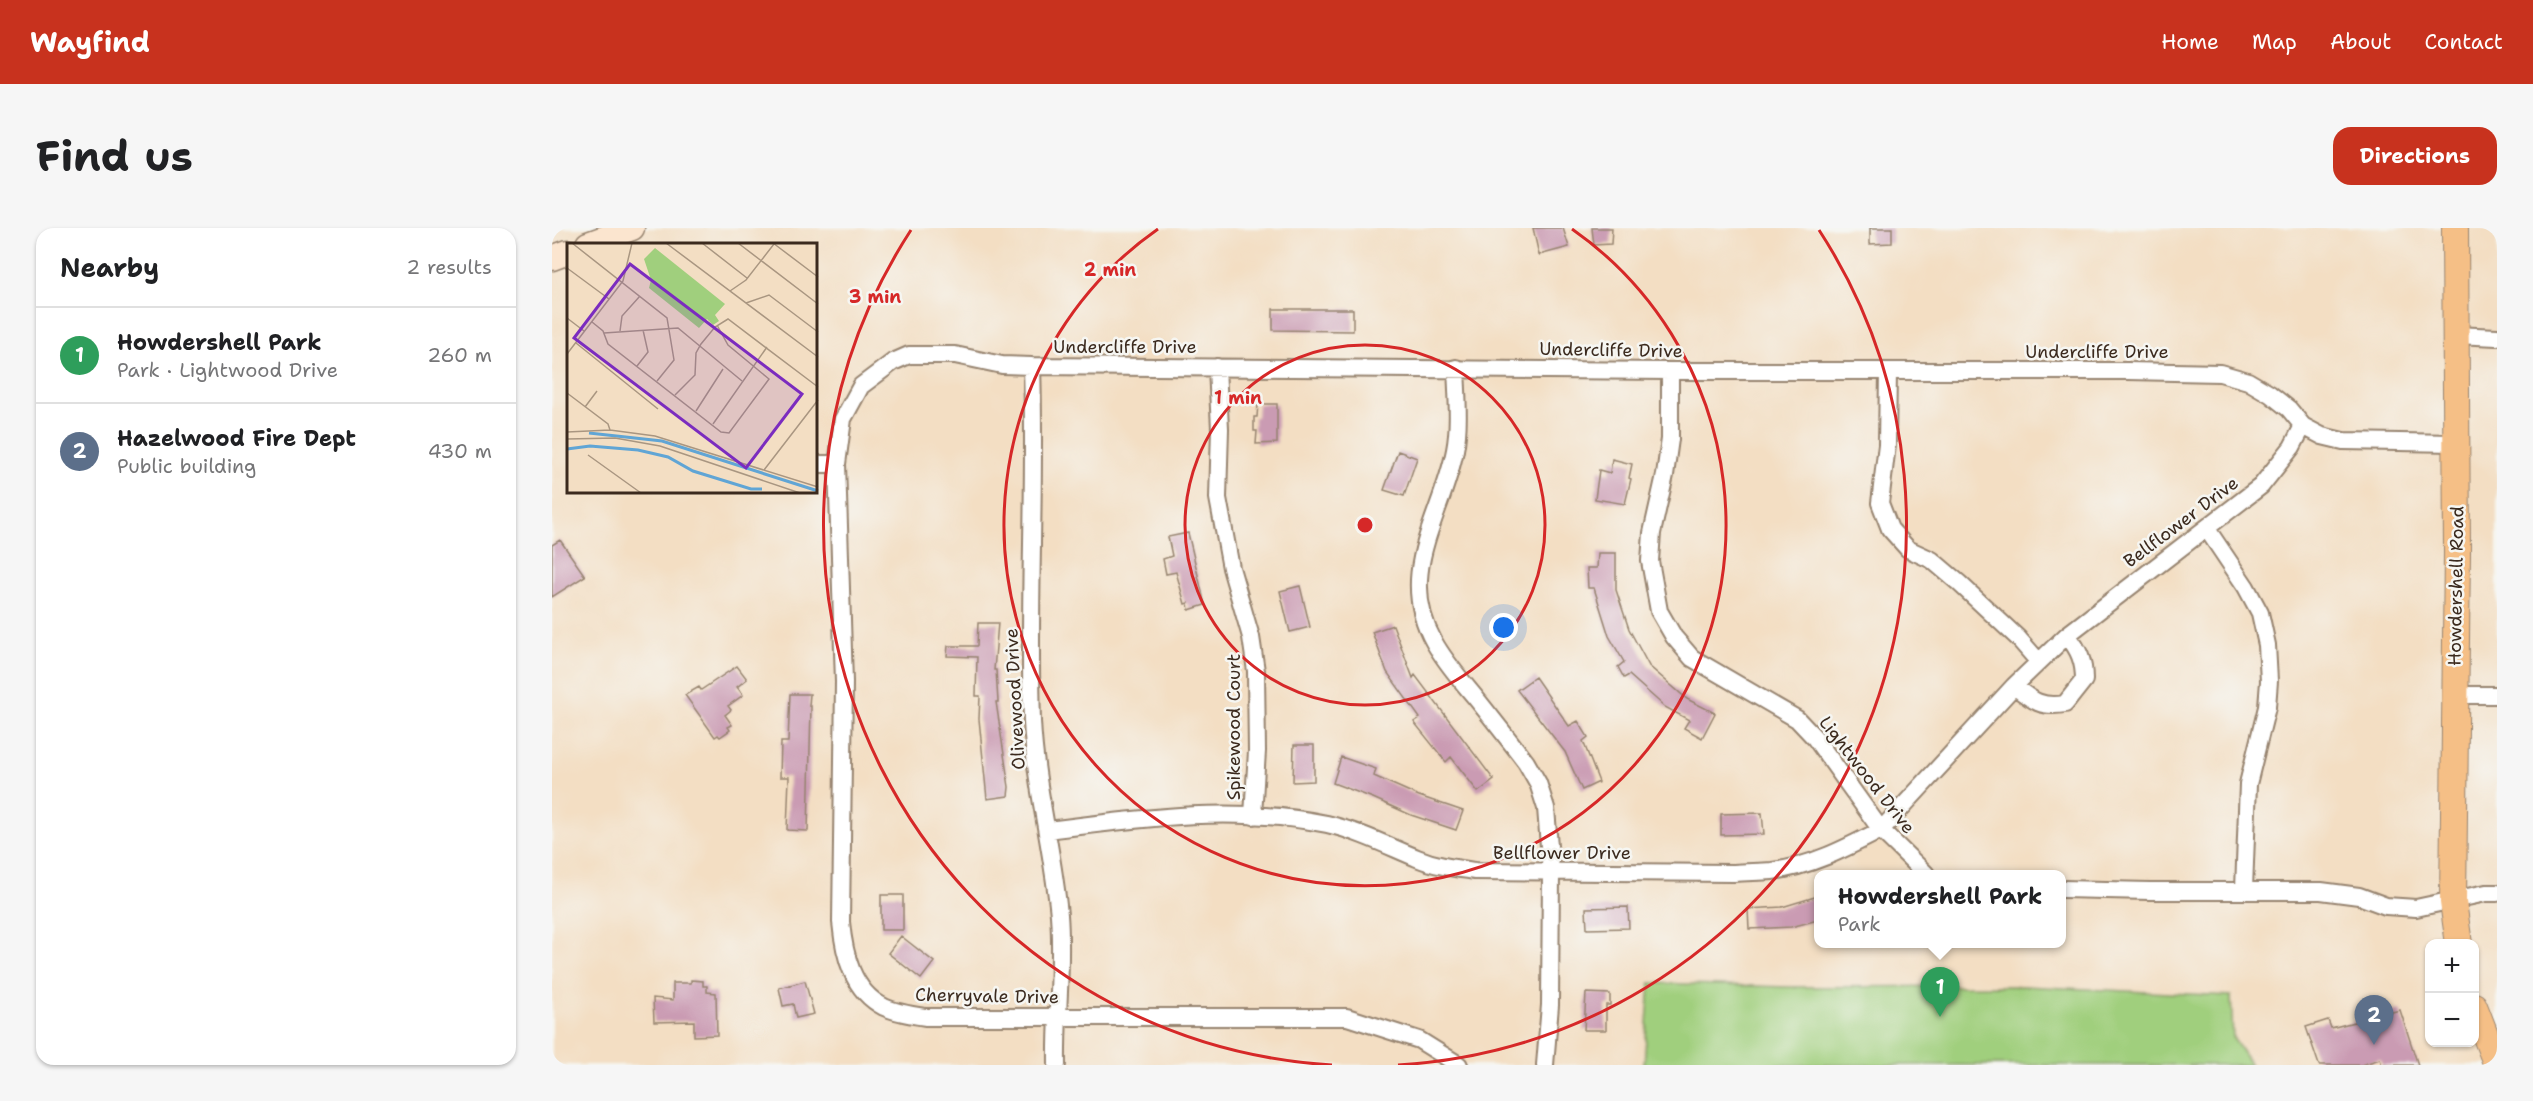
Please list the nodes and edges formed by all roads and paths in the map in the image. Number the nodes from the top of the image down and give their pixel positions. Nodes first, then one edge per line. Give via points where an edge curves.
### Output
1 (632, 228) edge
2 (2455, 228) edge
3 (591, 243) edge
4 (567, 252) edge
5 (552, 258) edge
6 (2456, 335) junction
7 (2497, 337) edge
8 (1032, 366) junction
9 (1217, 367) junction
10 (1456, 368) junction
11 (1670, 371) junction
12 (1888, 371) junction
13 (2303, 426) junction
14 (2455, 443) junction
15 (818, 464) edge
16 (837, 464) junction
17 (2207, 529) junction
18 (2067, 635) junction
19 (2038, 661) junction
20 (2014, 686) junction
21 (2454, 695) junction
22 (2497, 695) edge
23 (1253, 816) junction
24 (1048, 830) junction
25 (1881, 830) junction
26 (1922, 870) edge
27 (1551, 872) junction
28 (2066, 889) edge
29 (2244, 889) junction
30 (2497, 893) edge
31 (2453, 902) junction
32 (2458, 939) edge
33 (1056, 1017) junction
34 (2479, 1017) edge
35 (1057, 1065) edge
36 (1459, 1065) edge
37 (1545, 1065) edge
38 (2497, 1065) edge

1 - 3 street
2 - 6 main road, Howdershell Road
4 - 5 street
6 - 7 street
6 - 14 main road, Howdershell Road
8 - 9 street, Undercliffe Drive
8 - 16 street, Undercliffe Drive via 929,354 909,355 893,362 861,386 852,400 843,419
8 - 24 street, Olivewood Drive via 1032,724
9 - 10 street, Undercliffe Drive
9 - 23 street, Spikewood Court via 1218,498 1256,671
10 - 11 street, Undercliffe Drive
10 - 27 street via 1456,447 1420,557 1418,584 1423,614 1450,666 1538,783 1546,808
11 - 12 street, Undercliffe Drive
11 - 25 street, Lightwood Drive via 1670,439 1650,561 1659,611 1692,658 1797,719
12 - 13 street, Undercliffe Drive via 2220,374 2248,381 2270,394
12 - 19 street via 1887,445 1880,503 1890,529 1908,549 1932,560 1959,583
13 - 14 street, Undercliffe Drive via 2343,441
13 - 17 street, Bellflower Drive via 2288,454 2261,486
14 - 21 main road, Howdershell Road
15 - 16 street
16 - 33 street, Cherryvale Drive via 844,682 842,922 844,950 853,975 883,1007 900,1012 926,1017
17 - 18 street, Bellflower Drive
17 - 29 street via 2260,613 2267,645 2267,707 2248,784
18 - 19 street, Bellflower Drive
18 - 20 street via 2084,664 2084,680 2065,704 2048,706 2033,701
19 - 20 street, Bellflower Drive
20 - 25 street, Bellflower Drive
21 - 22 street
21 - 31 main road, Howdershell Road
23 - 24 street, Bellflower Drive via 1179,814
23 - 27 street, Bellflower Drive via 1328,825 1447,867
24 - 33 street, Olivewood Drive via 1061,955
25 - 26 street, Lightwood Drive
25 - 27 street, Bellflower Drive via 1829,854 1773,871
27 - 37 street via 1550,1005
28 - 29 street
29 - 31 street via 2321,891 2359,896 2386,906 2416,908
30 - 31 street
31 - 32 main road, Howdershell Road
33 - 35 street, Olivewood Drive
33 - 36 street, Cherryvale Drive via 1347,1017 1419,1040
34 - 38 main road

